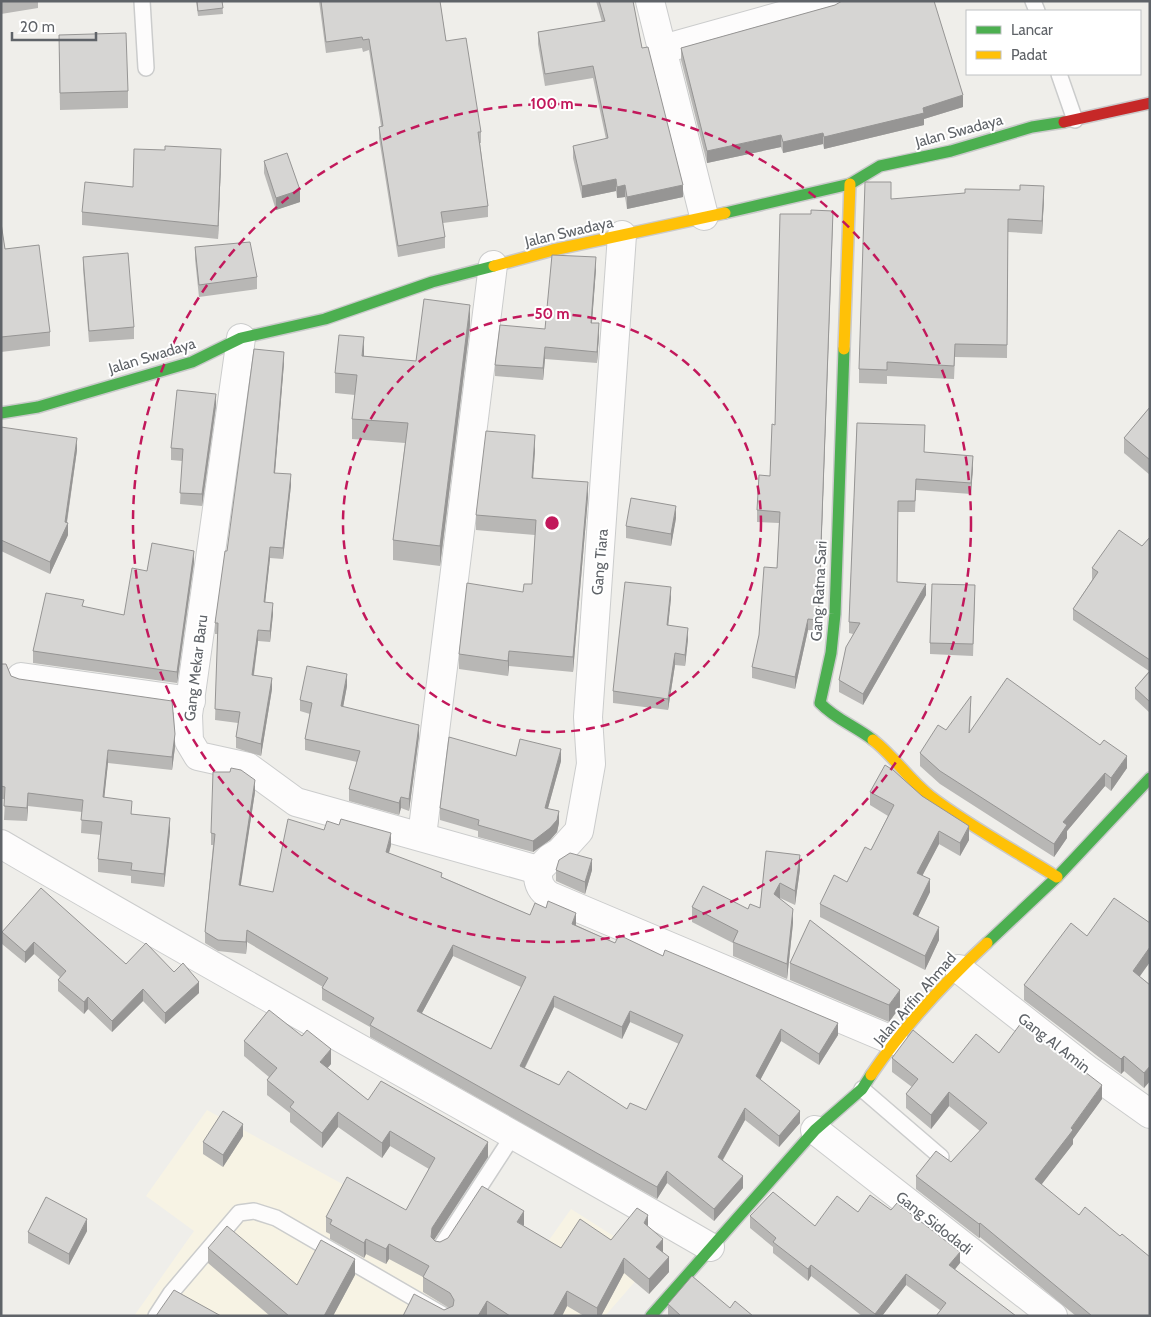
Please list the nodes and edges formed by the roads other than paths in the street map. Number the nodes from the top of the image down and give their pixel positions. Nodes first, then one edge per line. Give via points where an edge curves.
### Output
1 (142, 1) edge
2 (650, 1) edge
3 (831, 2) edge
4 (663, 49) junction
5 (146, 68) dead end
6 (1059, 75) edge
7 (1150, 103) edge
8 (1075, 120) junction
9 (850, 184) junction
10 (704, 216) junction
11 (622, 236) junction
12 (493, 266) junction
13 (241, 338) junction
14 (1, 413) edge
15 (21, 677) edge
16 (191, 701) junction
17 (1147, 785) edge
18 (422, 836) junction
19 (1, 844) edge
20 (538, 870) junction
21 (1056, 877) junction
22 (959, 969) junction
23 (894, 1041) junction
24 (862, 1089) junction
25 (1147, 1107) edge
26 (815, 1130) junction
27 (514, 1134) junction
28 (941, 1157) edge
29 (710, 1247) junction
30 (440, 1248) edge
31 (156, 1316) edge
32 (445, 1316) edge
33 (651, 1316) edge
34 (1054, 1316) edge

1 - 5 lane
2 - 4 street
3 - 4 street
4 - 10 street
6 - 8 lane
7 - 8 street, Jalan Swadaya
8 - 9 street, Jalan Swadaya via 1032,127 951,151 880,166
9 - 10 street, Jalan Swadaya
9 - 21 street, Gang Ratna Sari via 834,614 831,652 820,702 832,716 860,730 884,748 930,796
10 - 11 street, Jalan Swadaya
11 - 12 street, Jalan Swadaya
11 - 20 street, Gang Tiara via 588,717 591,764 579,831
12 - 13 street, Jalan Swadaya via 432,282 326,319
12 - 18 street
13 - 14 street, Jalan Swadaya via 192,362 38,407
13 - 16 street, Gang Mekar Baru
15 - 16 street
16 - 18 street, Gang Mekar Baru via 189,741 198,756 248,767 296,802
17 - 21 street, Jalan Arifin Ahmad
18 - 20 street, Gang Mekar Baru
19 - 27 street via 161,938
20 - 23 street via 542,892 550,896
21 - 22 street, Jalan Arifin Ahmad
22 - 23 street, Jalan Arifin Ahmad
22 - 25 street, Gang Al Amin via 1088,1070
23 - 24 street, Jalan Arifin Ahmad
24 - 26 street, Jalan Arifin Ahmad
24 - 28 lane
26 - 29 street, Jalan Arifin Ahmad
26 - 34 street, Gang Sidodadi
27 - 29 street
27 - 30 lane
29 - 33 street, Jalan Arifin Ahmad
31 - 32 lane via 170,1293 225,1227 239,1213 254,1210 276,1218

